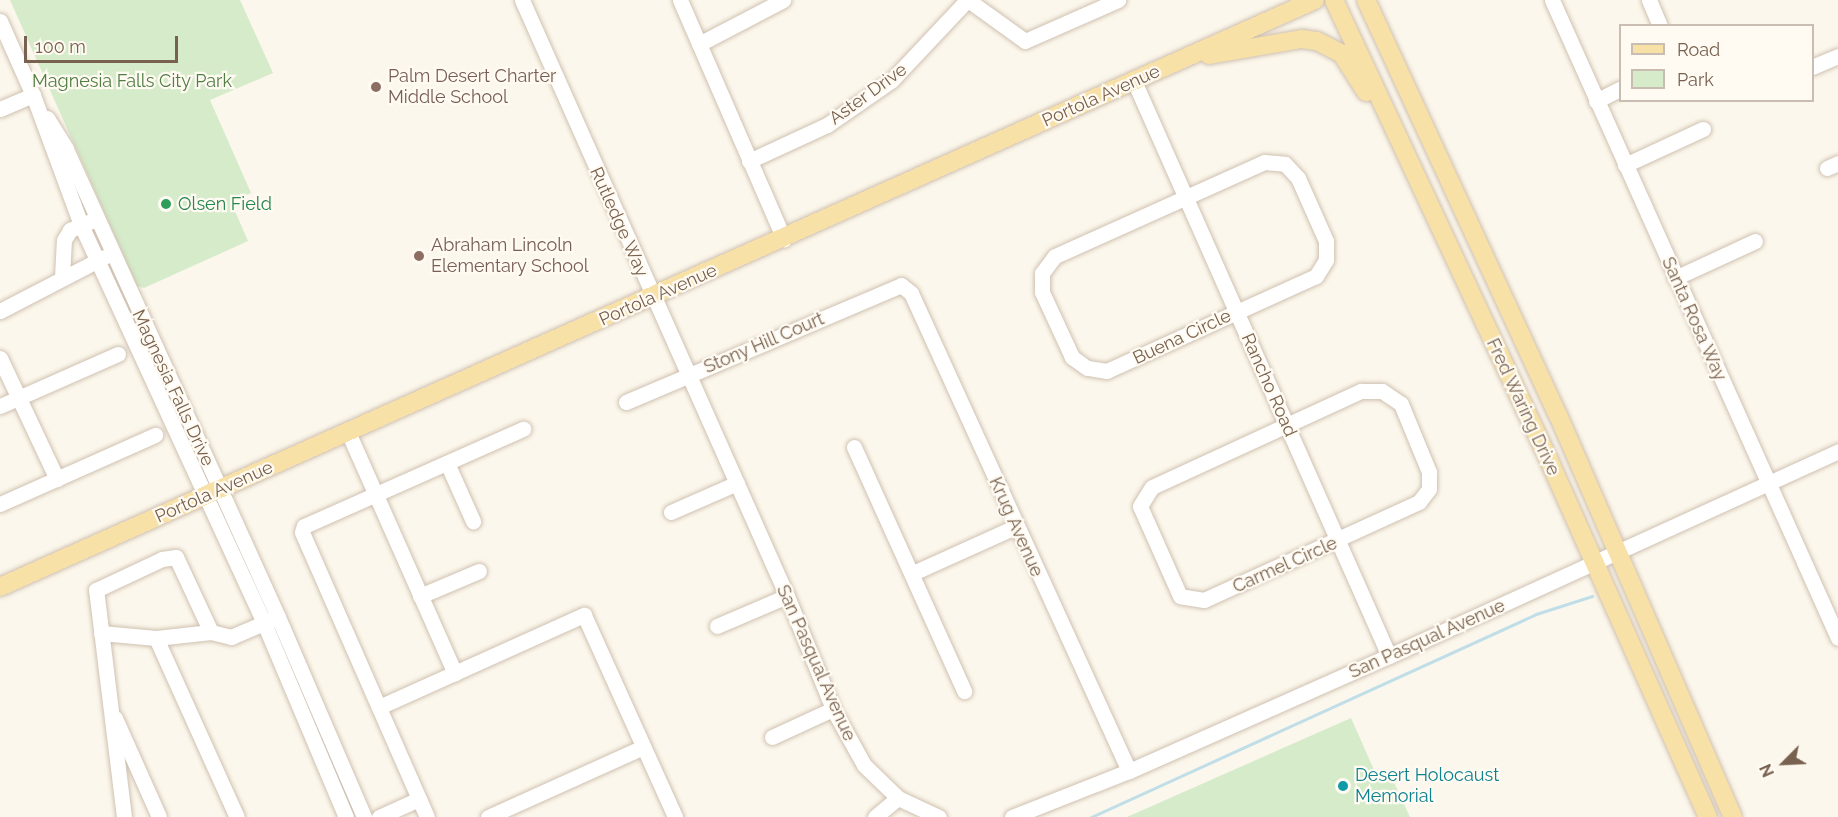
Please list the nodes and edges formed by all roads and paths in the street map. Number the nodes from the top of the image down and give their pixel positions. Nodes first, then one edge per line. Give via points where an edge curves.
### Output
1 (522, 0) edge
2 (680, 0) edge
3 (783, 0) edge
4 (968, 0) edge
5 (1118, 0) edge
6 (1315, 0) edge
7 (1334, 0) edge
8 (1366, 0) edge
9 (1552, 0) edge
10 (1649, 0) edge
11 (0, 21) edge
12 (1659, 24) edge
13 (699, 44) junction
14 (1838, 56) edge
15 (1184, 59) junction
16 (1814, 66) edge
17 (1134, 81) junction
18 (1619, 90) edge
19 (33, 95) junction
20 (1596, 101) junction
21 (0, 109) edge
22 (1703, 129) dead end
23 (1398, 141) junction
24 (749, 161) junction
25 (1626, 165) junction
26 (1187, 196) junction
27 (97, 218) junction
28 (81, 225) junction
29 (784, 239) junction
30 (1755, 241) dead end
31 (112, 253) junction
32 (97, 260) junction
33 (62, 277) junction
34 (1675, 278) junction
35 (901, 285) joint
36 (653, 298) junction
37 (0, 310) edge
38 (1237, 312) junction
39 (118, 354) dead end
40 (0, 358) edge
41 (689, 376) junction
42 (19, 398) junction
43 (626, 402) dead end
44 (0, 406) edge
45 (1286, 425) junction
46 (523, 429) dead end
47 (348, 432) junction
48 (155, 435) dead end
49 (854, 447) dead end
50 (1838, 451) edge
51 (447, 463) junction
52 (57, 479) junction
53 (1767, 482) junction
54 (736, 483) junction
55 (213, 491) junction
56 (375, 495) junction
57 (0, 504) edge
58 (671, 512) dead end
59 (473, 521) dead end
60 (1015, 527) junction
61 (1338, 542) junction
62 (1618, 553) junction
63 (1593, 564) junction
64 (479, 571) dead end
65 (913, 573) junction
66 (776, 574) joint
67 (0, 587) edge
68 (420, 596) junction
69 (787, 596) junction
70 (271, 620) junction
71 (717, 626) dead end
72 (211, 632) junction
73 (101, 633) junction
74 (156, 638) junction
75 (1838, 638) edge
76 (1389, 656) junction
77 (455, 673) junction
78 (964, 691) dead end
79 (108, 703) junction
80 (379, 707) junction
81 (833, 709) junction
82 (772, 737) dead end
83 (643, 747) junction
84 (1129, 771) junction
85 (898, 798) junction
86 (419, 799) junction
87 (124, 817) edge
88 (159, 817) edge
89 (237, 817) edge
90 (346, 817) edge
91 (364, 817) edge
92 (379, 817) edge
93 (427, 817) edge
94 (488, 817) edge
95 (675, 817) edge
96 (875, 817) edge
97 (939, 817) edge
98 (1012, 817) edge
99 (1708, 817) edge
100 (1733, 817) edge

1 - 36 street, Rutledge Way
2 - 13 street
3 - 13 street
4 - 5 street via 1025,41
4 - 24 street, Aster Drive via 892,80 826,125
6 - 15 main road, Portola Avenue
7 - 23 main road, Fred Waring Drive
8 - 62 main road, Fred Waring Drive
9 - 20 street, Santa Rosa Way
10 - 12 street
11 - 19 street, Magnesia Falls Drive
13 - 24 street
14 - 16 street
15 - 17 main road, Portola Avenue
15 - 23 main road via 1302,39 1329,45 1342,54
17 - 26 street, Rancho Road
17 - 29 main road, Portola Avenue
18 - 20 street
19 - 21 street
19 - 27 street, Magnesia Falls Drive via 66,149
19 - 28 street, Magnesia Falls Drive
20 - 25 street, Santa Rosa Way
22 - 25 street
23 - 63 main road, Fred Waring Drive via 1548,459
24 - 29 street
25 - 34 street, Santa Rosa Way
26 - 38 street, Rancho Road
26 - 38 street, Buena Circle via 1264,162 1285,164 1298,178 1326,241 1326,260 1316,276
26 - 38 street, Buena Circle via 1055,256 1042,273 1042,292 1072,357 1087,368 1107,371
27 - 28 street
27 - 31 street, Magnesia Falls Drive
28 - 32 street, Magnesia Falls Drive
28 - 33 street via 70,230 64,240
29 - 36 main road, Portola Avenue
30 - 34 street
31 - 32 street
31 - 55 street, Magnesia Falls Drive
32 - 33 street
32 - 55 street, Magnesia Falls Drive
33 - 37 street
34 - 53 street, Santa Rosa Way
35 - 41 street, Stony Hill Court
35 - 60 street, Krug Avenue via 911,293
36 - 41 street, Rutledge Way
36 - 47 main road, Portola Avenue
38 - 45 street, Rancho Road
39 - 42 street
40 - 42 street
41 - 43 street, Stony Hill Court
41 - 54 street, Rutledge Way
42 - 44 street
42 - 52 street
45 - 61 street, Rancho Road
45 - 61 street, Carmel Circle via 1361,391 1382,391 1401,404 1429,472 1429,489 1419,502
45 - 61 street, Carmel Circle via 1152,487 1140,506 1158,550 1180,596 1204,600
46 - 51 street
47 - 55 main road, Portola Avenue
47 - 56 street
48 - 52 street
49 - 65 street
50 - 53 street, San Pasqual Avenue
51 - 56 street
51 - 59 street
52 - 57 street
53 - 62 street, San Pasqual Avenue
53 - 75 street, Santa Rosa Way
54 - 58 street
54 - 66 street, Rutledge Way
55 - 67 main road, Portola Avenue
55 - 70 street, Magnesia Falls Drive
56 - 68 street
56 - 80 street via 304,526 302,532
60 - 65 street
60 - 84 street, Krug Avenue
61 - 76 street, Rancho Road
62 - 63 street, San Pasqual Avenue
62 - 100 main road, Fred Waring Drive
63 - 76 street, San Pasqual Avenue
63 - 99 main road, Fred Waring Drive
64 - 68 street
65 - 78 street
66 - 69 street, San Pasqual Avenue
68 - 77 street
69 - 71 street
69 - 81 street, San Pasqual Avenue
70 - 72 street via 231,637
70 - 90 street, Magnesia Falls Drive
70 - 91 street, Magnesia Falls Drive
72 - 73 street via 181,562 170,556 96,590
72 - 74 street
73 - 74 street
73 - 79 street
74 - 89 street
76 - 84 street, San Pasqual Avenue
77 - 80 street
77 - 83 street via 584,615
79 - 87 street
79 - 88 street
80 - 86 street
81 - 82 street
81 - 85 street, San Pasqual Avenue via 864,765
83 - 94 street
83 - 95 street
84 - 98 street, San Pasqual Avenue
85 - 96 street
85 - 97 street, San Pasqual Avenue
86 - 92 street
86 - 93 street

